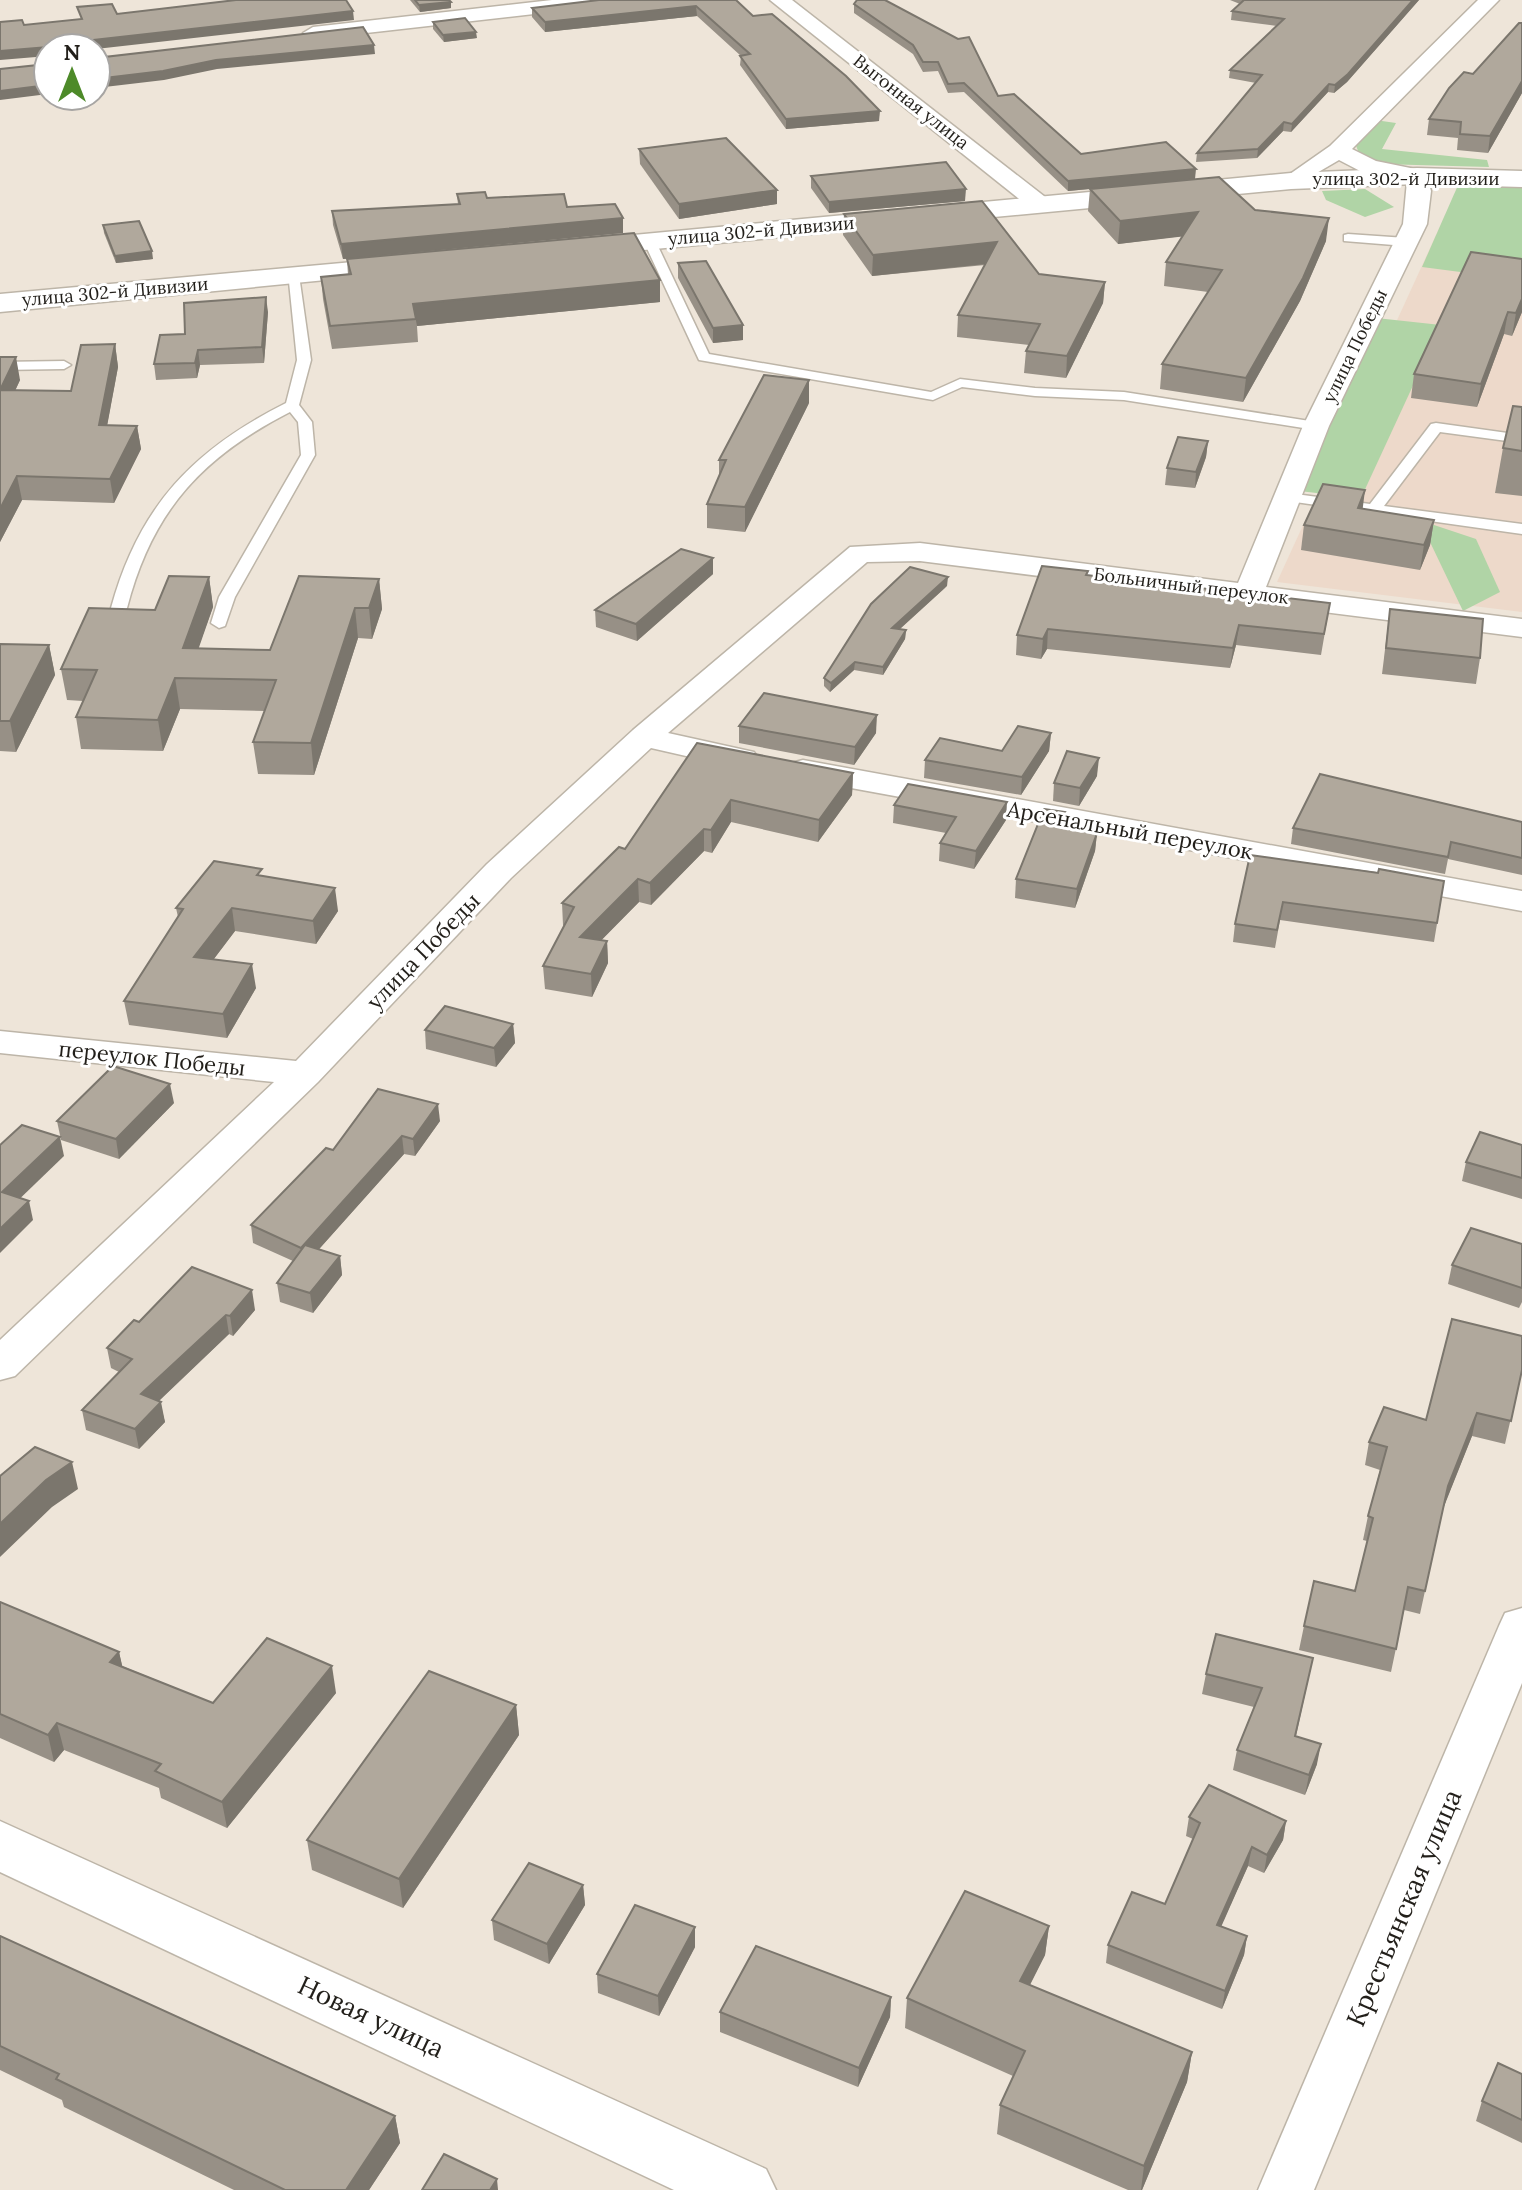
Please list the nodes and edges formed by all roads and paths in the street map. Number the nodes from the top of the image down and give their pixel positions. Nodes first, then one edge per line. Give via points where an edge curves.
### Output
1 (604, 0) edge
2 (780, 0) edge
3 (1489, 0) edge
4 (287, 36) edge
5 (1338, 151) junction
6 (1417, 176) junction
7 (1522, 179) edge
8 (1291, 181) junction
9 (1041, 205) junction
10 (1348, 238) dead end
11 (650, 242) junction
12 (1406, 242) junction
13 (557, 250) edge
14 (433, 262) edge
15 (293, 275) junction
16 (0, 303) edge
17 (64, 365) dead end
18 (0, 366) edge
19 (292, 405) junction
20 (1316, 426) junction
21 (1522, 439) edge
22 (1288, 497) junction
23 (1374, 509) junction
24 (1522, 529) edge
25 (860, 553) joint
26 (1249, 593) junction
27 (119, 608) edge
28 (219, 623) dead end
29 (1522, 628) edge
30 (644, 737) junction
31 (1522, 901) edge
32 (0, 1042) edge
33 (305, 1074) junction
34 (0, 1365) edge
35 (1522, 1626) edge
36 (0, 1845) edge
37 (743, 2190) edge
38 (1286, 2190) edge

1 - 4 street
2 - 9 street, Выгонная улица
3 - 5 street
5 - 6 street via 1370,167
5 - 8 street
6 - 7 main road, улица 302-й Дивизии
6 - 8 main road, улица 302-й Дивизии
6 - 12 street, улица Победы via 1415,224
8 - 9 main road, улица 302-й Дивизии
9 - 11 main road, улица 302-й Дивизии
10 - 12 lane
11 - 13 main road, улица 302-й Дивизии
11 - 20 lane via 704,357 933,396 960,383 1124,396
12 - 20 street, улица Победы
14 - 15 main road, улица 302-й Дивизии
15 - 16 main road, улица 302-й Дивизии
15 - 19 lane via 304,360
17 - 18 lane
19 - 27 lane via 253,422 160,505 127,568
19 - 28 lane via 305,422 308,455 227,597
20 - 22 street, улица Победы
21 - 23 lane via 1436,427
22 - 23 lane
22 - 26 street, улица Победы
23 - 24 lane
25 - 26 street, Больничный переулок via 920,552
25 - 30 street, улица Победы
26 - 29 street, Больничный переулок
30 - 31 street, Арсенальный переулок via 713,754
30 - 33 street, улица Победы via 499,871
32 - 33 street, переулок Победы
33 - 34 street, улица Победы
35 - 38 street, Крестьянская улица
36 - 37 main road, Новая улица

